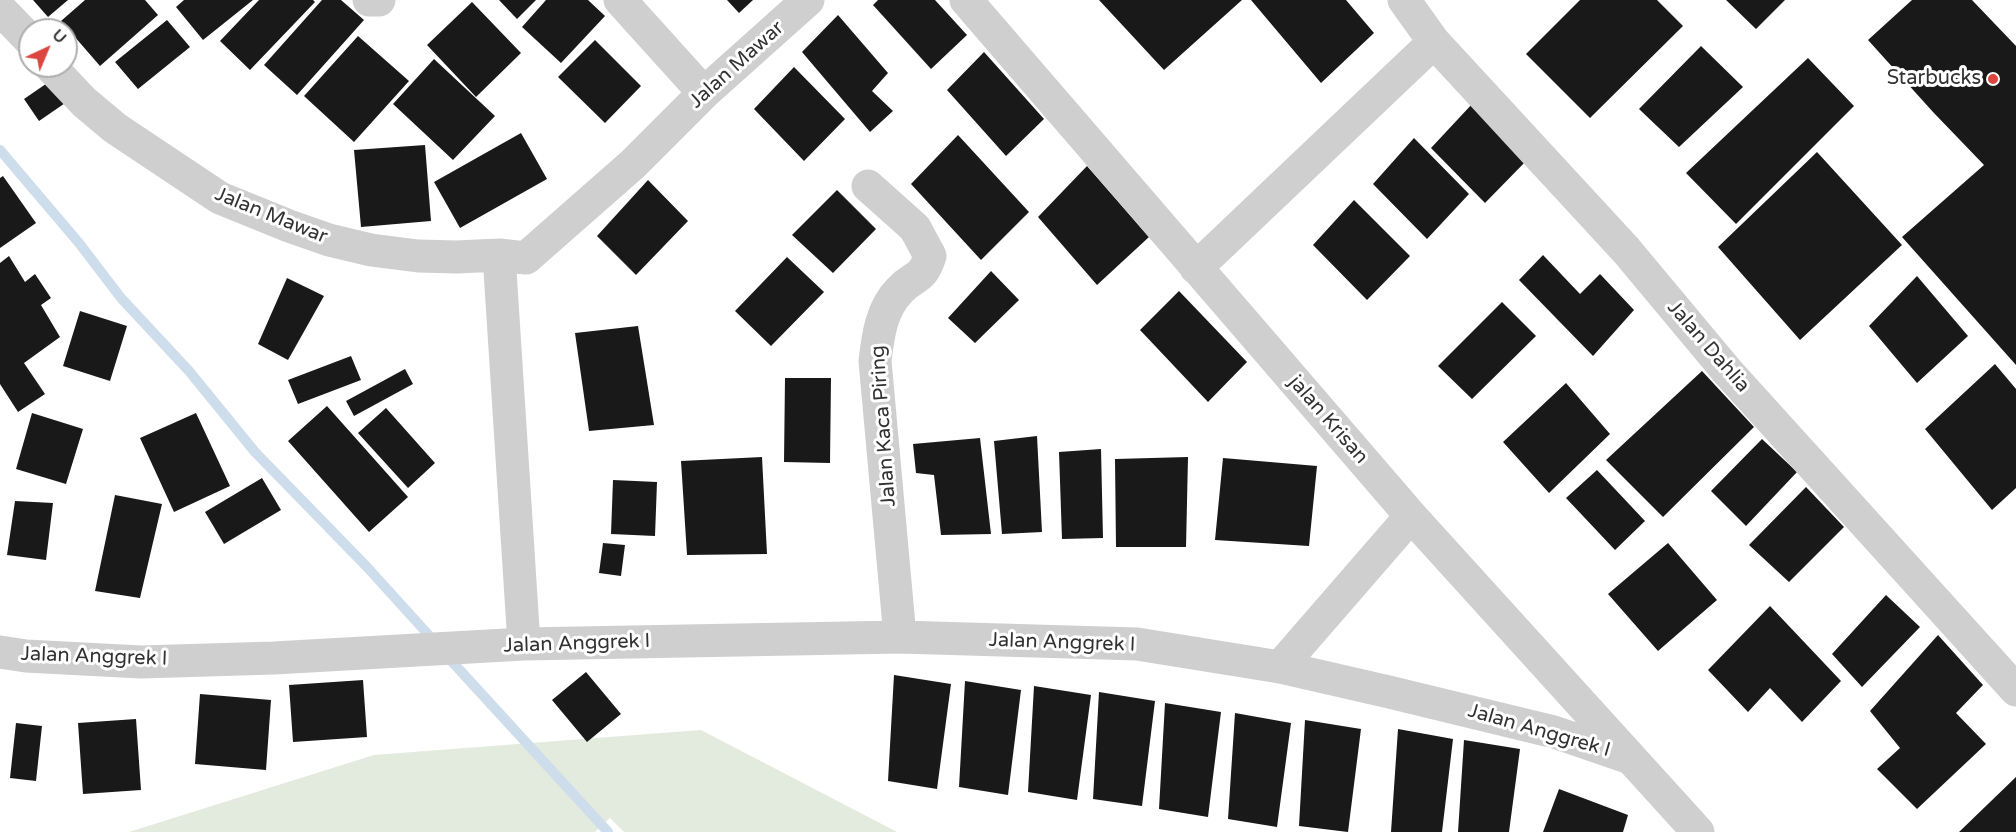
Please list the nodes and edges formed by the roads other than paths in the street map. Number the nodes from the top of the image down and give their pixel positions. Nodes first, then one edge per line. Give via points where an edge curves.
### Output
1 (369, 0) edge
2 (379, 0) edge
3 (620, 0) edge
4 (808, 0) edge
5 (966, 0) edge
6 (1404, 0) edge
7 (0, 9) edge
8 (18, 28) edge
9 (1434, 42) junction
10 (61, 78) edge
11 (704, 93) junction
12 (868, 186) dead end
13 (499, 255) junction
14 (1196, 268) junction
15 (1411, 516) junction
16 (900, 637) junction
17 (525, 644) junction
18 (0, 652) edge
19 (1280, 667) junction
20 (2016, 690) edge
21 (1630, 758) junction
22 (1698, 832) edge

1 - 2 street
3 - 11 street
4 - 11 street, Jalan Mawar
5 - 14 street, jalan Krisan
6 - 9 street, Jalan Dahlia
7 - 8 street
9 - 14 street
9 - 20 street, Jalan Dahlia via 1626,250 1727,371
10 - 13 street, Jalan Mawar via 116,128 220,198 299,230 371,250 418,256
11 - 13 street, Jalan Mawar via 633,164 526,258
12 - 16 street, Jalan Kaca Piring via 915,228 930,256 926,271 900,290 888,306 878,331 875,361
13 - 17 street
14 - 15 street, jalan Krisan
15 - 19 street
15 - 21 street, jalan Krisan
16 - 17 street, Jalan Anggrek I
16 - 19 street, Jalan Anggrek I via 1137,644
17 - 18 street, Jalan Anggrek I via 141,662
19 - 21 street, Jalan Anggrek I via 1554,732
21 - 22 street, jalan Krisan

